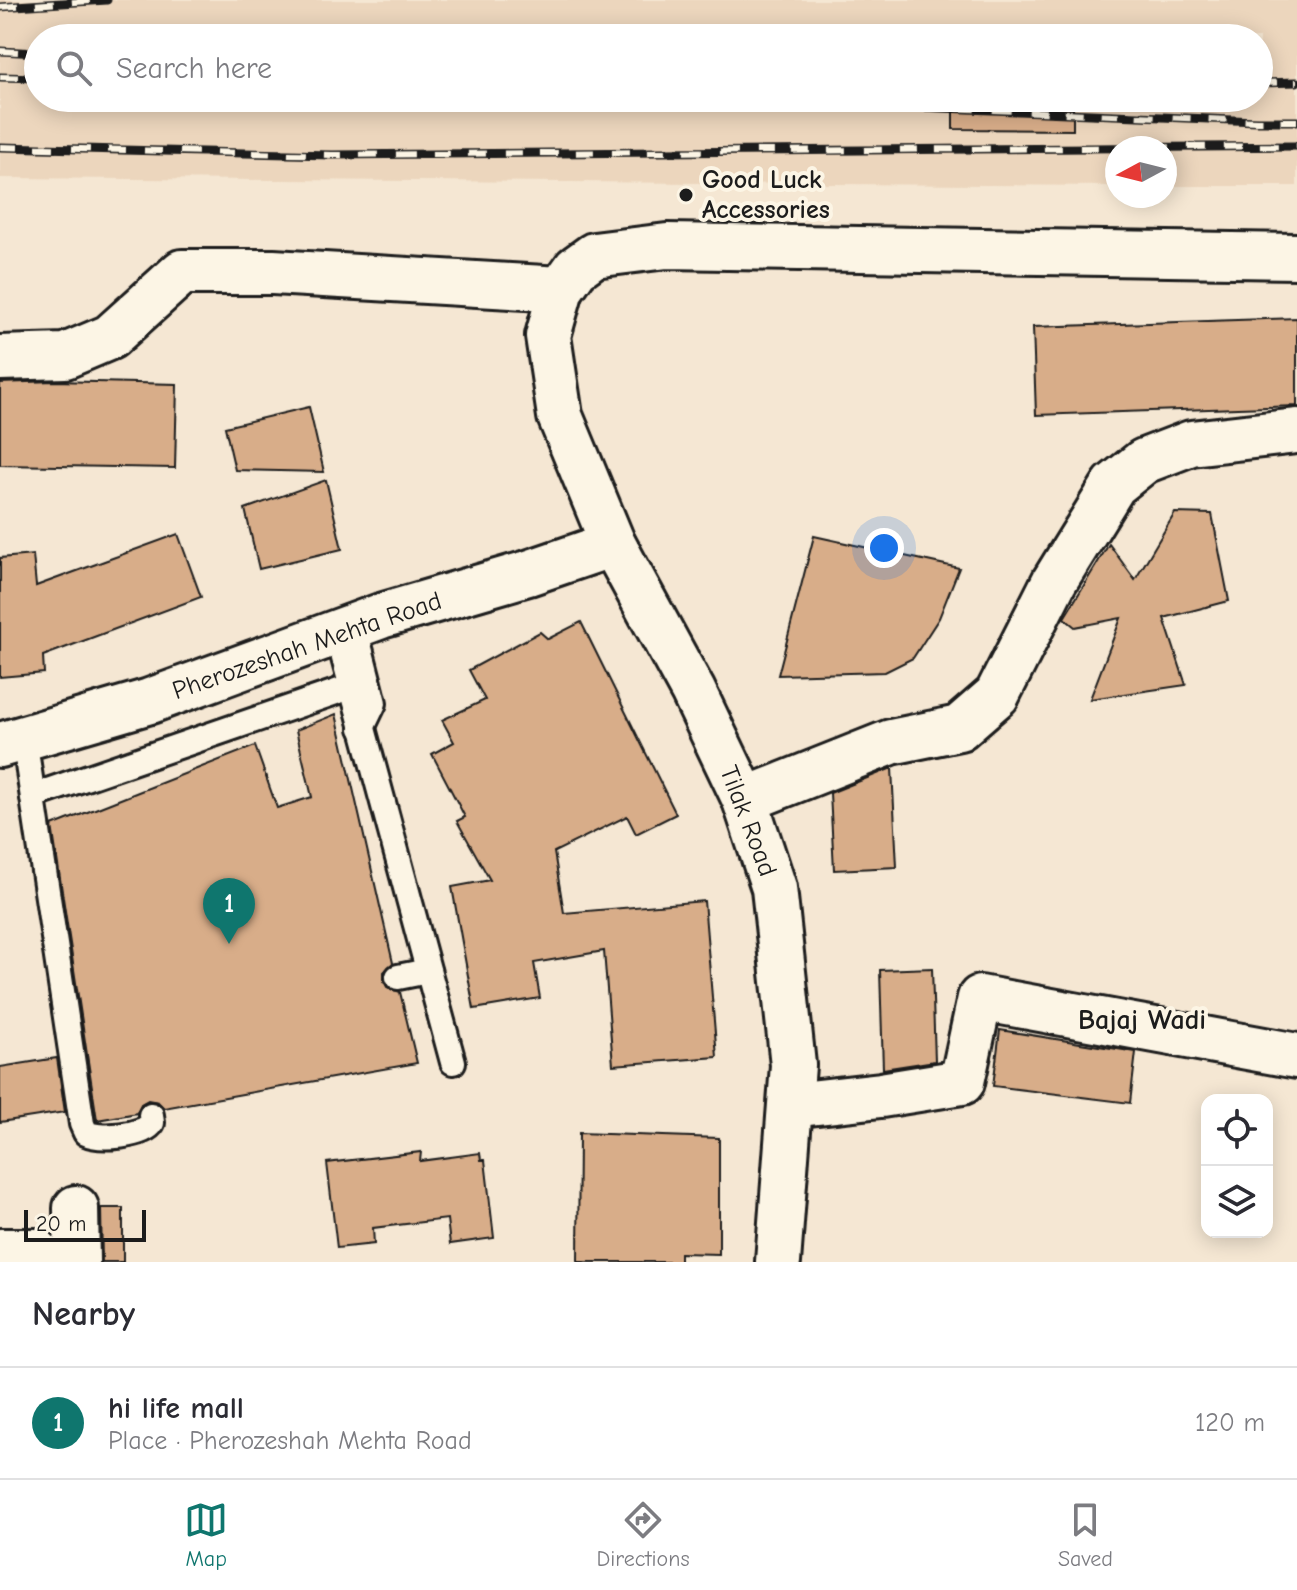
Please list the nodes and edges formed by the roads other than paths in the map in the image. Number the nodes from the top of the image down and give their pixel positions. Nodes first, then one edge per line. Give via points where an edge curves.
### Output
1 (1297, 256) edge
2 (561, 289) junction
3 (0, 358) edge
4 (1297, 431) edge
5 (613, 544) junction
6 (346, 629) junction
7 (360, 684) junction
8 (12, 742) edge
9 (33, 796) junction
10 (745, 800) junction
11 (428, 971) junction
12 (398, 977) dead end
13 (1297, 1056) edge
14 (453, 1062) dead end
15 (791, 1105) junction
16 (151, 1115) dead end
17 (76, 1208) dead end
18 (0, 1251) edge
19 (47, 1262) edge
20 (77, 1262) edge
21 (778, 1262) edge

1 - 2 street via 667,246 594,255
2 - 3 street via 273,272 182,272 110,337 65,356
2 - 5 street, Tilak Road via 548,336 560,416
4 - 10 street via 1191,443 1144,461 1114,485 1054,582 997,695 959,728 891,742
5 - 6 street, Pherozeshah Mehta Road
5 - 10 street, Tilak Road
6 - 7 lane
6 - 8 street, Pherozeshah Mehta Road via 150,701
7 - 9 lane
7 - 11 lane via 362,728
8 - 9 lane
9 - 16 lane via 82,1124 86,1133 100,1137 144,1131 152,1123
10 - 15 street, Tilak Road via 774,888 793,1065
11 - 12 lane
11 - 14 lane
13 - 15 street via 980,998 962,1082
15 - 21 street, Tilak Road
17 - 20 street
18 - 19 street via 36,1251

